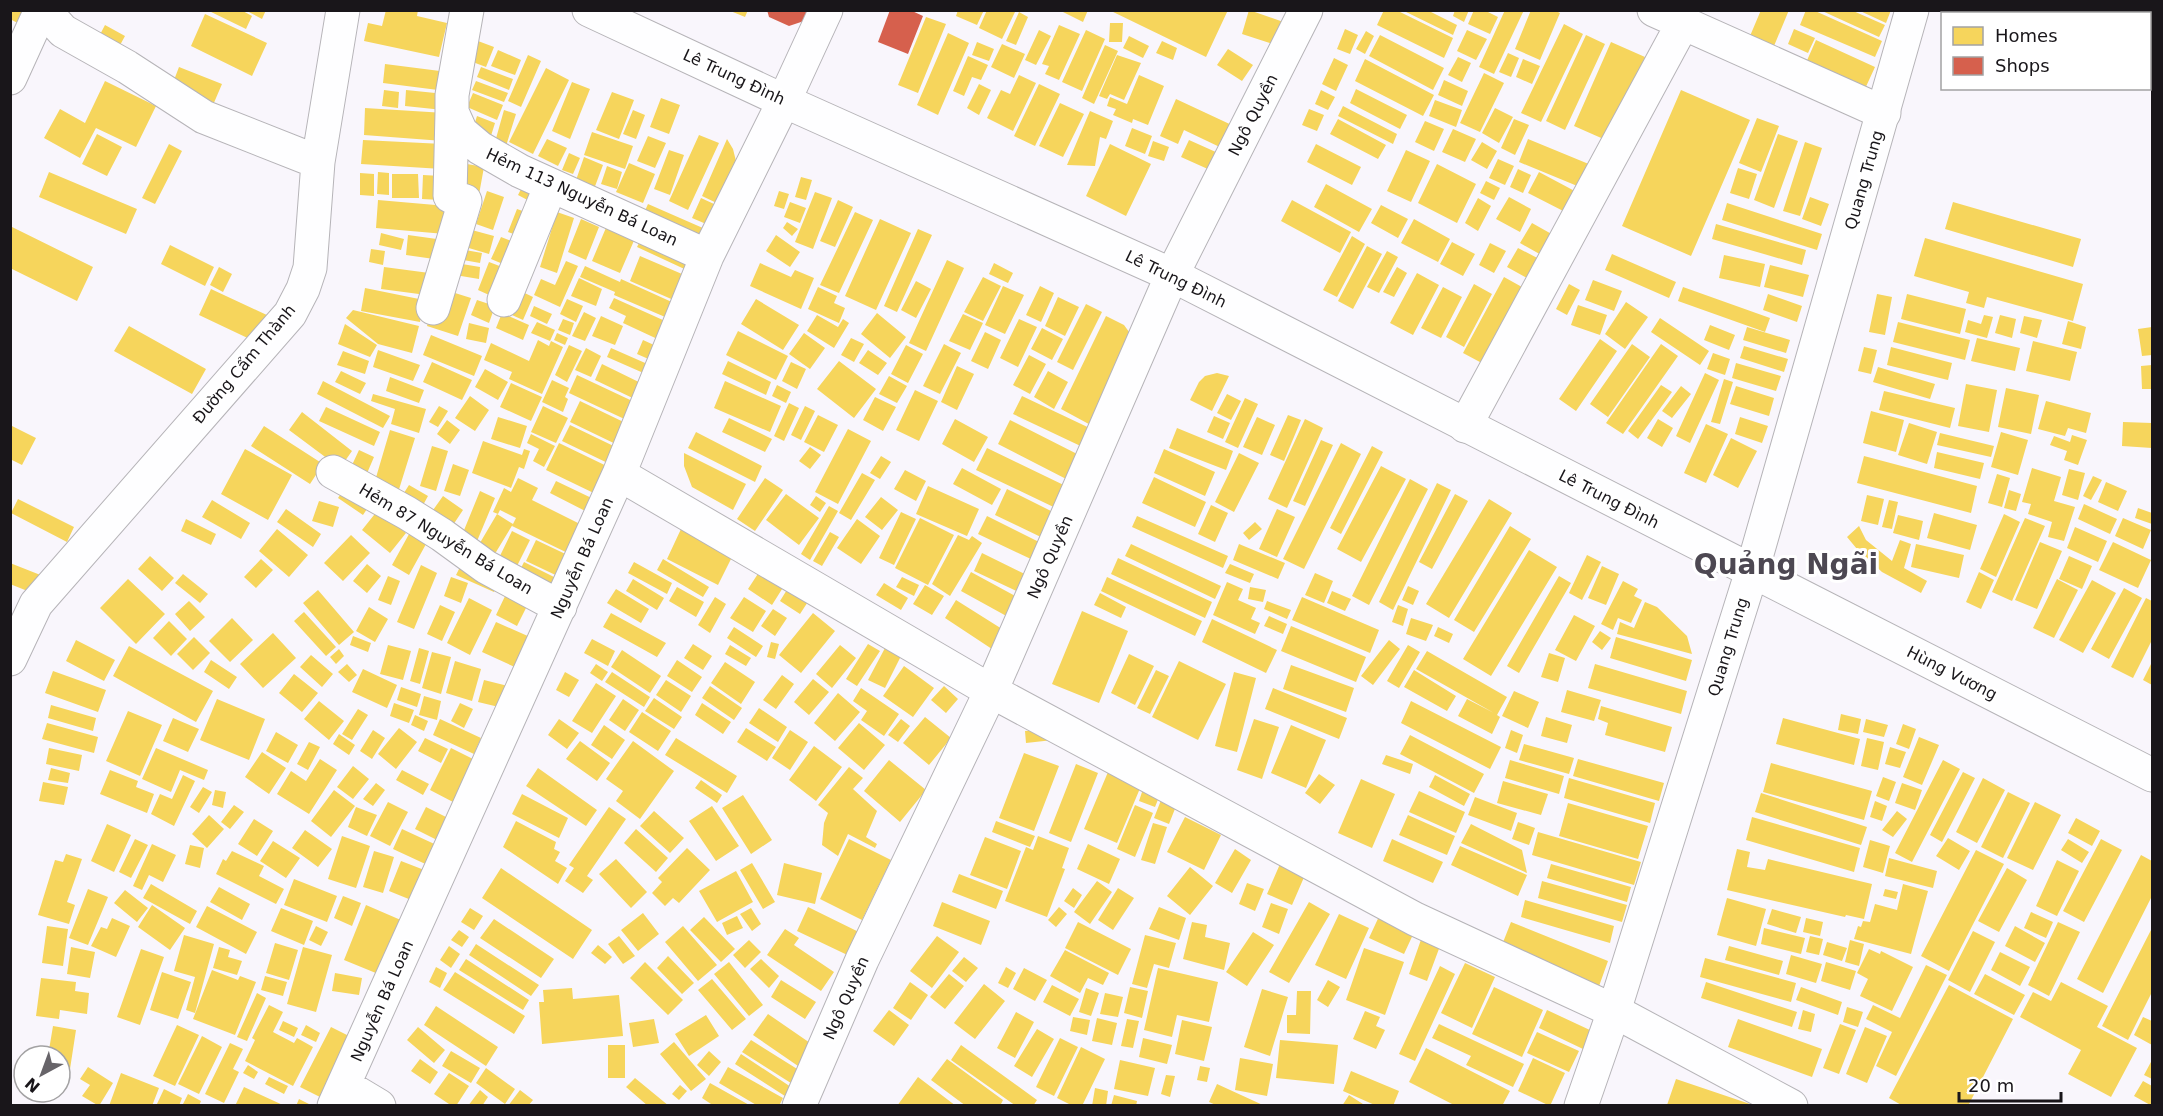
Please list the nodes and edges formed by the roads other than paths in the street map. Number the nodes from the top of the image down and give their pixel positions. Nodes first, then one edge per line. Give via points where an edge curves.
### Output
1 (43, 10) edge
2 (343, 10) edge
3 (467, 10) edge
4 (588, 10) edge
5 (826, 10) edge
6 (1306, 10) edge
7 (1912, 10) edge
8 (1668, 17) edge
9 (10, 78) edge
10 (784, 101) junction
11 (1884, 113) junction
12 (456, 122) junction
13 (318, 162) junction
14 (551, 185) junction
15 (707, 256) junction
16 (1172, 275) junction
17 (504, 300) dead end
18 (433, 308) dead end
19 (1465, 426) junction
20 (333, 472) dead end
21 (619, 474) junction
22 (1752, 571) junction
23 (560, 607) junction
24 (10, 659) edge
25 (991, 691) junction
26 (2152, 775) edge
27 (1614, 1011) junction
28 (339, 1095) edge
29 (379, 1106) edge
30 (799, 1106) edge
31 (1581, 1106) edge
32 (1791, 1106) edge

1 - 9 street
1 - 13 street via 63,31 204,117
2 - 13 street, Đường Cẩm Thành
3 - 12 street via 456,65
4 - 10 street, Lê Trung Đình
5 - 10 street, Nguyễn Bá Loan
6 - 16 street, Ngô Quyền
7 - 11 street, Quang Trung
8 - 11 street
8 - 19 street
10 - 15 street, Nguyễn Bá Loan
10 - 16 street, Lê Trung Đình
11 - 22 street, Quang Trung
12 - 14 street, Hẻm 113 Nguyễn Bá Loan via 496,159
12 - 18 street via 450,195 465,201
13 - 24 street, Đường Cẩm Thành via 310,268 290,314 36,604
14 - 15 street, Hẻm 113 Nguyễn Bá Loan
14 - 17 street
15 - 21 street, Nguyễn Bá Loan
16 - 19 street, Lê Trung Đình
16 - 25 street, Ngô Quyền
19 - 22 street, Lê Trung Đình
20 - 23 street, Hẻm 87 Nguyễn Bá Loan via 407,513 486,567
21 - 23 street, Nguyễn Bá Loan
21 - 25 street
22 - 26 street, Hùng Vương
22 - 27 street, Quang Trung
23 - 28 street, Nguyễn Bá Loan
25 - 27 street via 1415,919
25 - 30 street, Ngô Quyền via 862,960
27 - 31 street, Quang Trung
27 - 32 street
28 - 29 street

